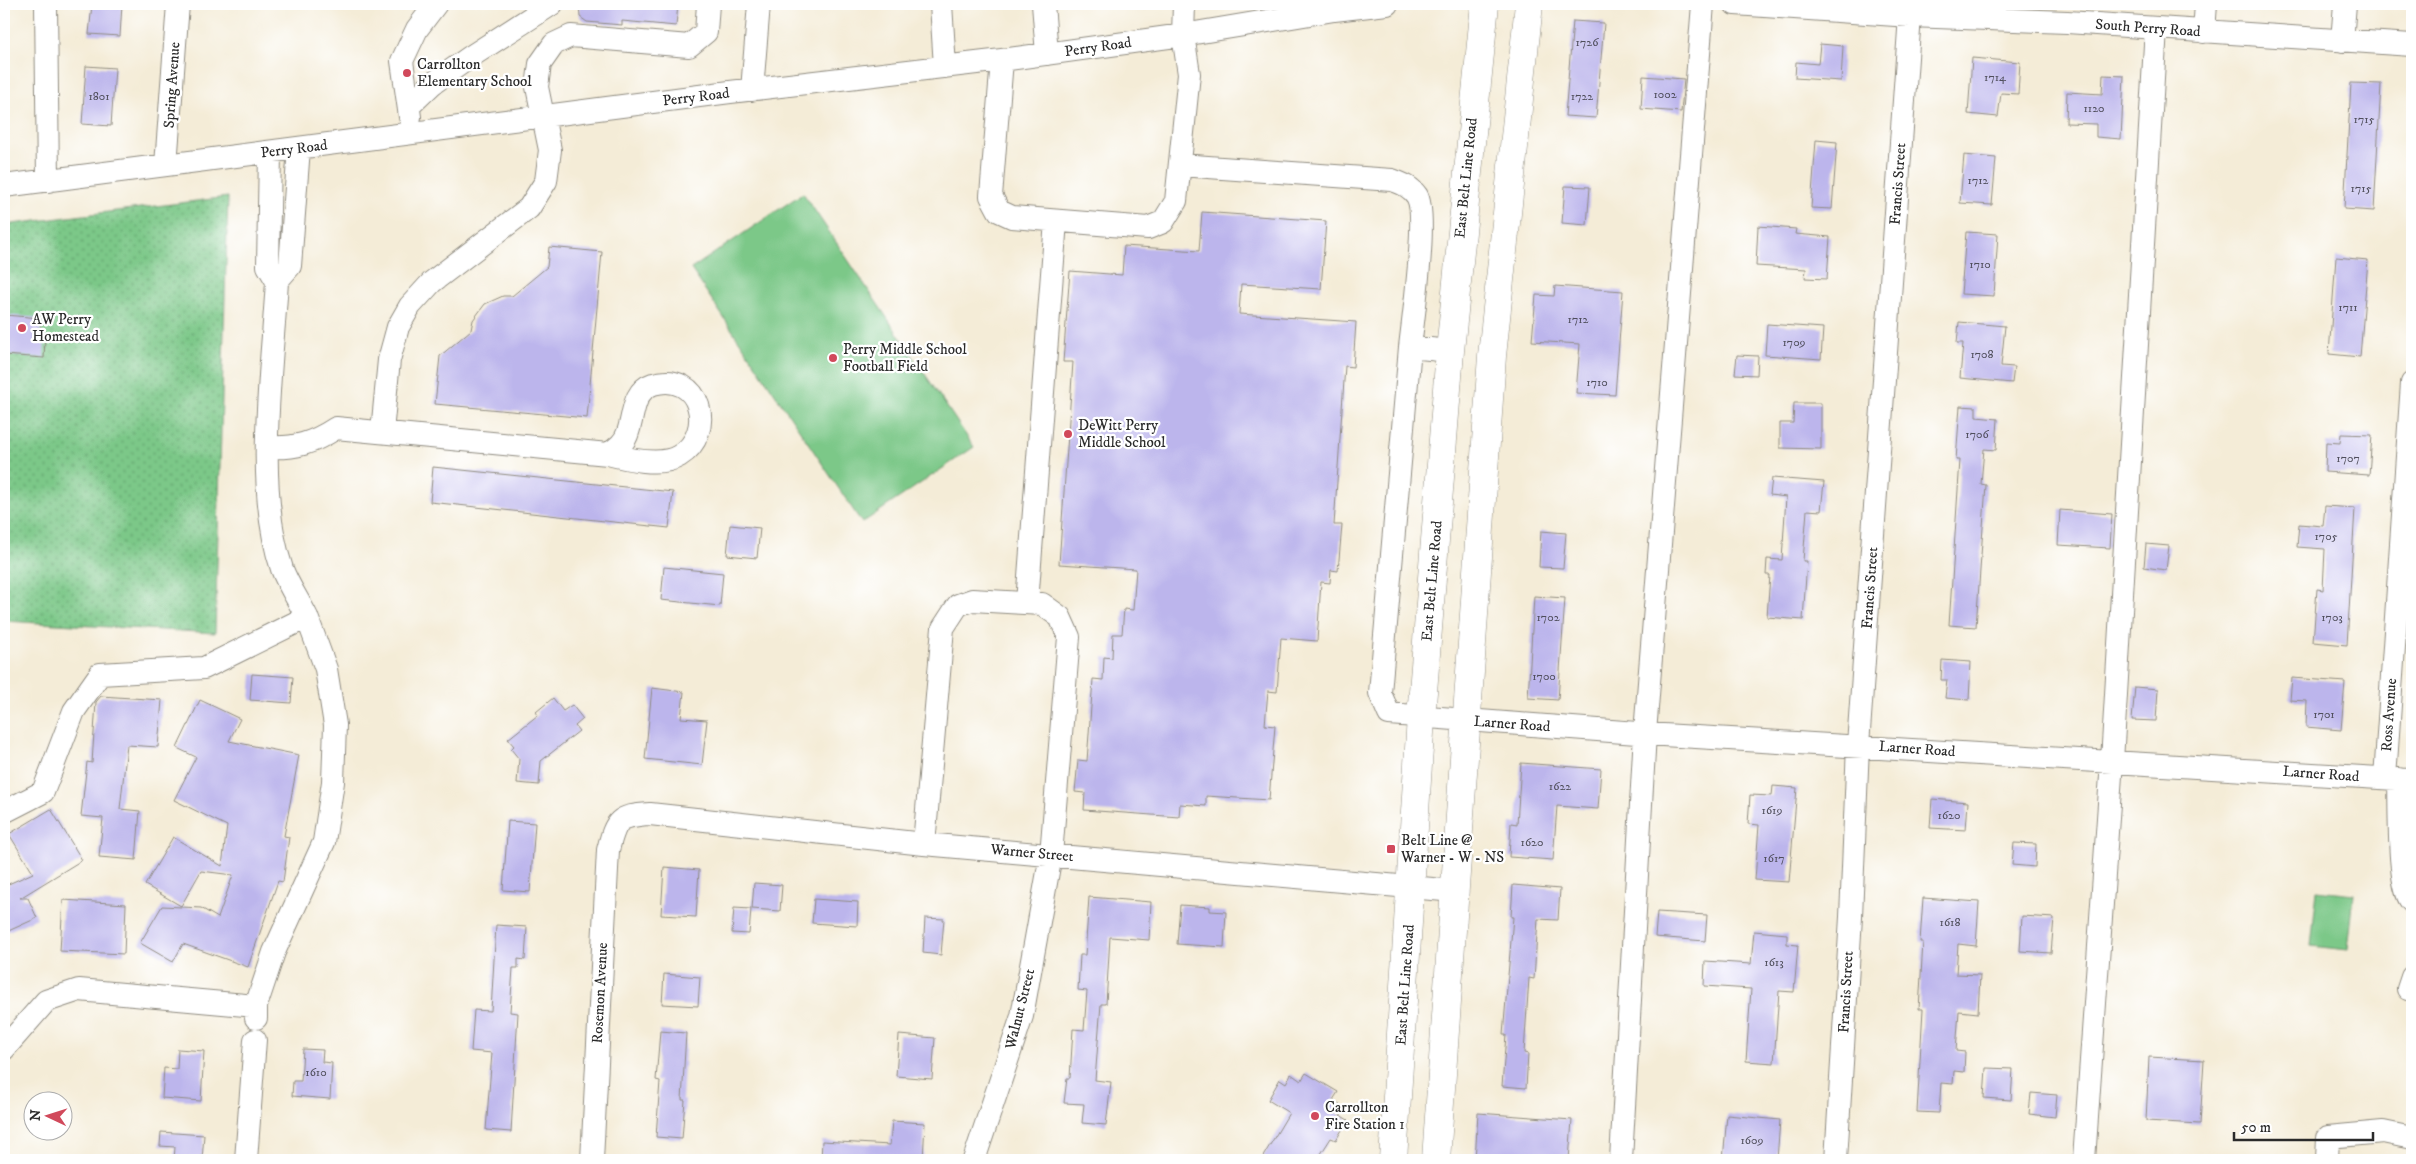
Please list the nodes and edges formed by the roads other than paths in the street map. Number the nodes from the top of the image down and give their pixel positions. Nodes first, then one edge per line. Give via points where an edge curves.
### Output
1 (46, 4) edge
2 (178, 4) edge
3 (436, 4) edge
4 (552, 4) edge
5 (708, 4) edge
6 (759, 4) edge
7 (941, 4) edge
8 (1043, 4) edge
9 (1184, 4) edge
10 (1387, 4) edge
11 (1485, 4) edge
12 (1529, 4) edge
13 (1702, 4) edge
14 (1734, 4) edge
15 (2206, 4) edge
16 (2345, 4) edge
17 (1789, 6) edge
18 (1335, 7) edge
19 (1934, 11) edge
20 (2068, 13) edge
21 (1910, 16) junction
22 (2156, 28) junction
23 (2204, 32) junction
24 (1183, 35) junction
25 (2342, 41) junction
26 (2412, 45) edge
27 (1047, 54) junction
28 (1002, 60) junction
29 (945, 67) junction
30 (752, 90) junction
31 (409, 106) junction
32 (544, 117) junction
33 (411, 134) junction
34 (299, 148) junction
35 (270, 152) junction
36 (166, 165) junction
37 (1180, 165) junction
38 (48, 181) junction
39 (4, 186) edge
40 (1056, 221) junction
41 (277, 281) junction
42 (1410, 347) junction
43 (1450, 351) junction
44 (2412, 383) edge
45 (382, 432) junction
46 (267, 447) junction
47 (608, 454) dead end
48 (1027, 603) junction
49 (306, 617) junction
50 (1421, 717) junction
51 (1467, 720) junction
52 (1645, 733) junction
53 (1858, 745) junction
54 (2112, 761) junction
55 (2399, 779) edge
56 (4, 812) edge
57 (614, 827) joint
58 (2406, 829) edge
59 (924, 844) junction
60 (1051, 855) junction
61 (1411, 887) junction
62 (1455, 891) junction
63 (2412, 902) edge
64 (255, 1022) junction
65 (4, 1049) edge
66 (2412, 1138) edge
67 (246, 1160) edge
68 (592, 1160) edge
69 (974, 1160) edge
70 (1393, 1160) edge
71 (1436, 1160) edge
72 (1621, 1160) edge
73 (1836, 1160) edge
74 (2084, 1160) edge
75 (2326, 1160) edge

1 - 38 street
2 - 36 street, Spring Avenue
3 - 31 street via 417,29 402,61
4 - 31 street via 470,56
5 - 32 street via 706,32 689,46 571,36 554,44 540,64 537,87
6 - 30 street
7 - 29 street
8 - 27 street
9 - 24 street
10 - 18 street, Perry Road
11 - 43 main road, East Belt Line Road
12 - 51 main road via 1492,356
13 - 52 street
14 - 17 street, South Perry Road
15 - 23 street
16 - 25 street
17 - 21 street, South Perry Road
18 - 24 street, Perry Road
19 - 20 street, South Perry Road
19 - 21 street, South Perry Road
20 - 22 street, South Perry Road
21 - 53 street, Francis Street
22 - 23 street, South Perry Road
22 - 54 street
23 - 25 street, South Perry Road
24 - 27 street, Perry Road
24 - 37 street via 1189,74
25 - 26 street, South Perry Road
27 - 28 street, Perry Road
28 - 29 street, Perry Road
28 - 40 street via 992,196 999,211 1012,217
29 - 30 street, Perry Road
30 - 32 street, Perry Road
31 - 33 street
32 - 33 street, Perry Road
32 - 45 street via 550,150 546,180 529,208 432,282 410,306 398,328 388,360
33 - 34 street, Perry Road
34 - 35 street, Perry Road
34 - 41 street via 290,266
35 - 36 street, Perry Road
35 - 41 street via 268,266
36 - 38 street, Perry Road
37 - 40 street via 1176,201 1163,222 1148,228
37 - 42 street via 1392,180 1408,186 1418,198 1422,220
38 - 39 street, Perry Road
40 - 48 street
41 - 46 street
42 - 43 street
42 - 50 street, Larner Road via 1380,693 1389,714
43 - 50 main road, East Belt Line Road
44 - 55 street, Ross Avenue
45 - 46 street via 336,428 320,439 288,449
45 - 47 street
46 - 49 street via 270,516 282,570
48 - 59 street, Walnut Street via 972,600 958,605 943,628
48 - 60 street, Walnut Street via 1042,604 1060,617 1069,637
49 - 56 street via 204,668 100,674 74,711 43,792
49 - 64 street via 326,669 335,725 333,782 324,842 274,952
50 - 51 street, Larner Road
50 - 61 main road, East Belt Line Road
51 - 52 street, Larner Road
51 - 62 main road
52 - 53 street, Larner Road
52 - 72 street
53 - 54 street, Larner Road
53 - 73 street, Francis Street
54 - 55 street, Larner Road
54 - 74 street
55 - 58 street, Ross Avenue
57 - 59 street, Warner Street via 628,816 650,814
57 - 68 street, Rosemon Avenue via 608,850
58 - 63 street, Ross Avenue via 2404,887
59 - 60 street, Warner Street
60 - 61 street, Warner Street
60 - 69 street, Walnut Street via 1022,1016
61 - 62 street, Warner Street
61 - 70 main road, East Belt Line Road
62 - 71 main road
64 - 65 street via 79,990 46,1001
64 - 67 street
66 - 75 street via 2383,1132 2328,1137

